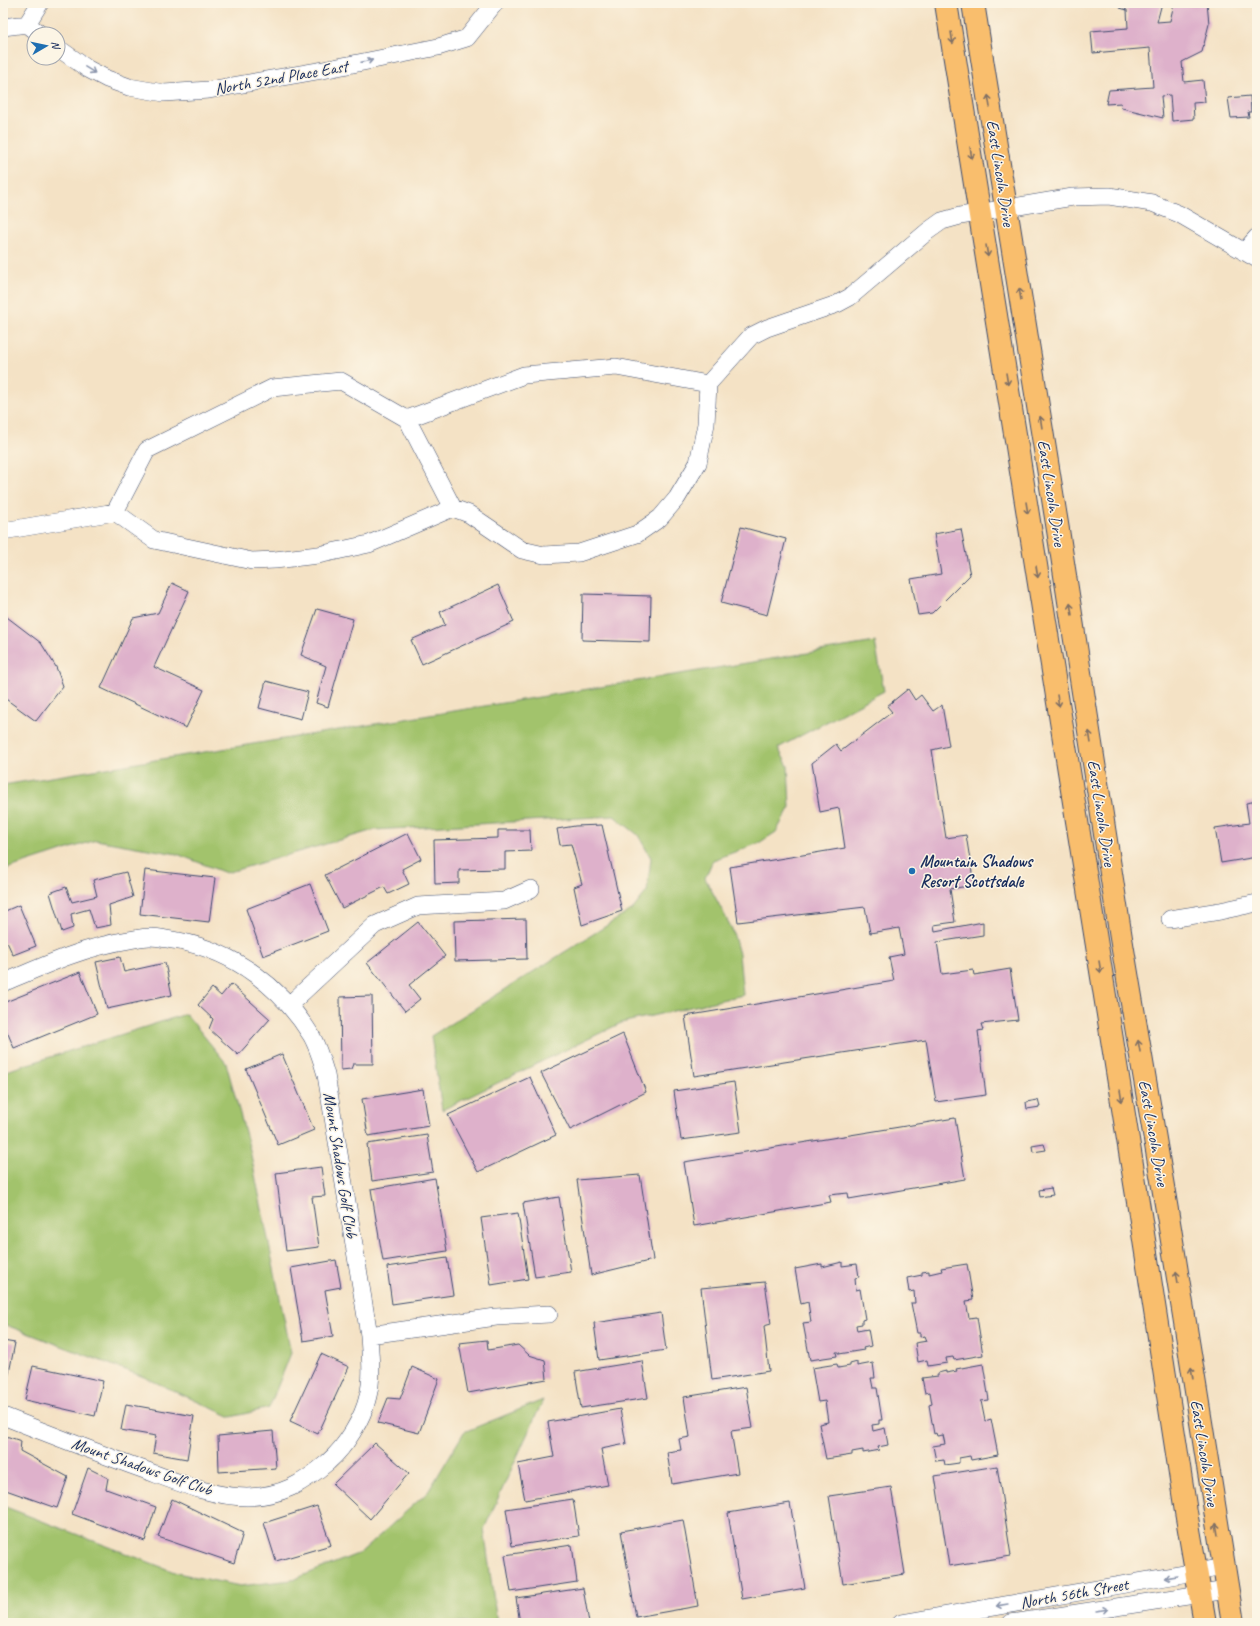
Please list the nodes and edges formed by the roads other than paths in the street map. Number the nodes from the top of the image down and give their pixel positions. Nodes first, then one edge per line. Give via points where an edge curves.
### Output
1 (40, 3) edge
2 (495, 3) edge
3 (946, 3) edge
4 (973, 3) edge
5 (35, 26) edge
6 (3, 27) edge
7 (26, 28) edge
8 (66, 54) edge
9 (1006, 208) junction
10 (980, 212) junction
11 (1257, 237) edge
12 (1251, 255) edge
13 (1257, 268) edge
14 (708, 384) junction
15 (407, 419) junction
16 (453, 508) junction
17 (115, 512) junction
18 (1058, 530) junction
19 (3, 531) edge
20 (1031, 534) junction
21 (1081, 843) junction
22 (531, 889) dead end
23 (1257, 903) edge
24 (1170, 919) dead end
25 (1125, 967) junction
26 (3, 983) edge
27 (289, 1005) junction
28 (549, 1314) dead end
29 (369, 1335) junction
30 (3, 1416) edge
31 (1224, 1567) junction
32 (1196, 1573) junction
33 (1227, 1590) junction
34 (1200, 1595) junction
35 (901, 1623) edge
36 (1011, 1623) edge
37 (1205, 1623) edge
38 (1233, 1623) edge

1 - 5 street
8 -> 2 street, North 52nd Place East via 107,79 130,87 164,93 209,90 438,47 467,38
3 -> 10 main road, East Lincoln Drive
9 -> 4 main road, East Lincoln Drive
6 - 7 street
9 - 10 street
9 - 12 street via 1073,197 1108,196 1152,203 1179,214
18 -> 9 main road, East Lincoln Drive
10 - 14 street via 942,221 850,297 751,336
10 -> 20 main road, East Lincoln Drive
11 - 12 street
12 - 13 street
14 - 15 street via 616,367 524,375
14 - 16 street via 706,424 698,463 677,498 660,518 637,534 579,554 544,555 522,550 469,514
15 - 16 street
15 - 17 street via 341,381 272,388 147,450
16 - 17 street via 369,544 318,555 252,561 154,540
17 - 19 street
18 - 20 main road
25 -> 18 main road, East Lincoln Drive
20 -> 21 main road, East Lincoln Drive
21 - 25 main road via 1095,863 1111,949
21 -> 32 main road, East Lincoln Drive
22 - 27 street via 504,901 418,906 375,925
23 - 24 street
31 -> 25 main road, East Lincoln Drive
26 - 27 street, Mount Shadows Golf Club via 71,954 97,946 150,937 193,944 219,953 246,968
27 - 29 street, Mount Shadows Golf Club via 311,1036 326,1074
28 - 29 street via 496,1317
29 - 30 street, Mount Shadows Golf Club via 371,1366 368,1396 356,1427 337,1454 311,1476 295,1487 272,1494 246,1497 213,1493
31 - 32 street, North 56th Street
31 - 33 main road, East Lincoln Drive
32 - 34 main road, East Lincoln Drive
32 -> 35 street, North 56th Street
33 - 34 street, North 56th Street
33 - 38 main road, East Lincoln Drive
36 -> 34 street, North 56th Street
34 - 37 main road, East Lincoln Drive

